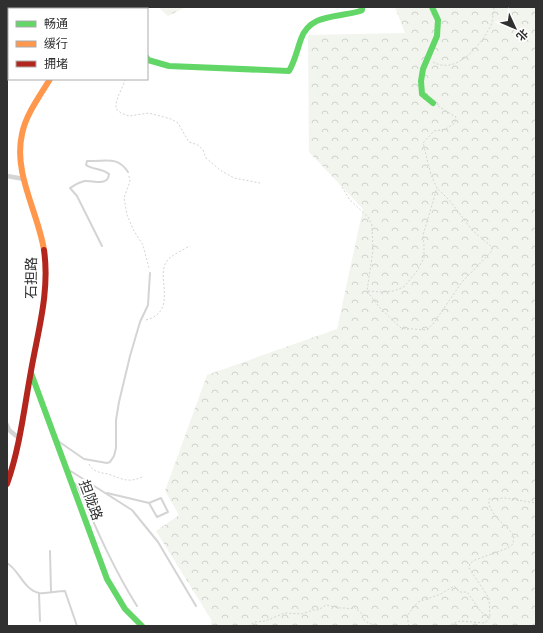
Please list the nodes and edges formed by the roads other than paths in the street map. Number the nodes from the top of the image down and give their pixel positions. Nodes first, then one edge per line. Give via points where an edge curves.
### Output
1 (362, 7) edge
2 (432, 7) edge
3 (148, 60) edge
4 (49, 80) edge
5 (433, 103) road end
6 (128, 172) road end
7 (7, 176) edge
8 (24, 180) junction
9 (102, 246) dead end
10 (150, 273) road end
11 (31, 373) junction
12 (7, 425) edge
13 (20, 439) junction
14 (56, 440) junction
15 (66, 468) junction
16 (71, 482) junction
17 (7, 484) edge
18 (78, 487) junction
19 (104, 492) junction
20 (150, 503) junction
21 (101, 514) dead end
22 (50, 551) dead end
23 (7, 562) edge
24 (51, 592) junction
25 (40, 593) junction
26 (137, 606) dead end
27 (196, 606) dead end
28 (40, 621) dead end
29 (76, 626) edge
30 (142, 626) edge

1 - 3 street via 362,10 356,13 326,18 310,24 302,37 289,71 168,66
2 - 5 street via 438,20 438,36 423,69 421,81 422,94
4 - 8 street, 石担路 via 23,131 20,160
6 - 9 lane via 119,162 112,160 87,162 86,165 90,167 106,171 109,178 100,183 83,181 70,188 78,196
7 - 8 street
8 - 11 street, 石担路 via 41,235 46,271 45,292
10 - 14 lane via 148,305 140,322 119,402 114,456 107,464 84,459
11 - 13 street, 石担路
11 - 14 street, 担陇路
12 - 13 street
13 - 17 street, 石担路
14 - 15 street, 担陇路
15 - 16 street, 担陇路
15 - 19 lane
16 - 18 lane
16 - 30 street, 担陇路 via 107,579 125,609
18 - 21 lane via 90,494
18 - 26 lane via 120,579
19 - 20 lane
19 - 27 lane via 132,510 151,532
20 - 20 lane via 157,517 168,512 161,498
22 - 24 lane
23 - 25 lane via 32,590
24 - 25 lane
24 - 29 lane via 65,591
25 - 28 lane

